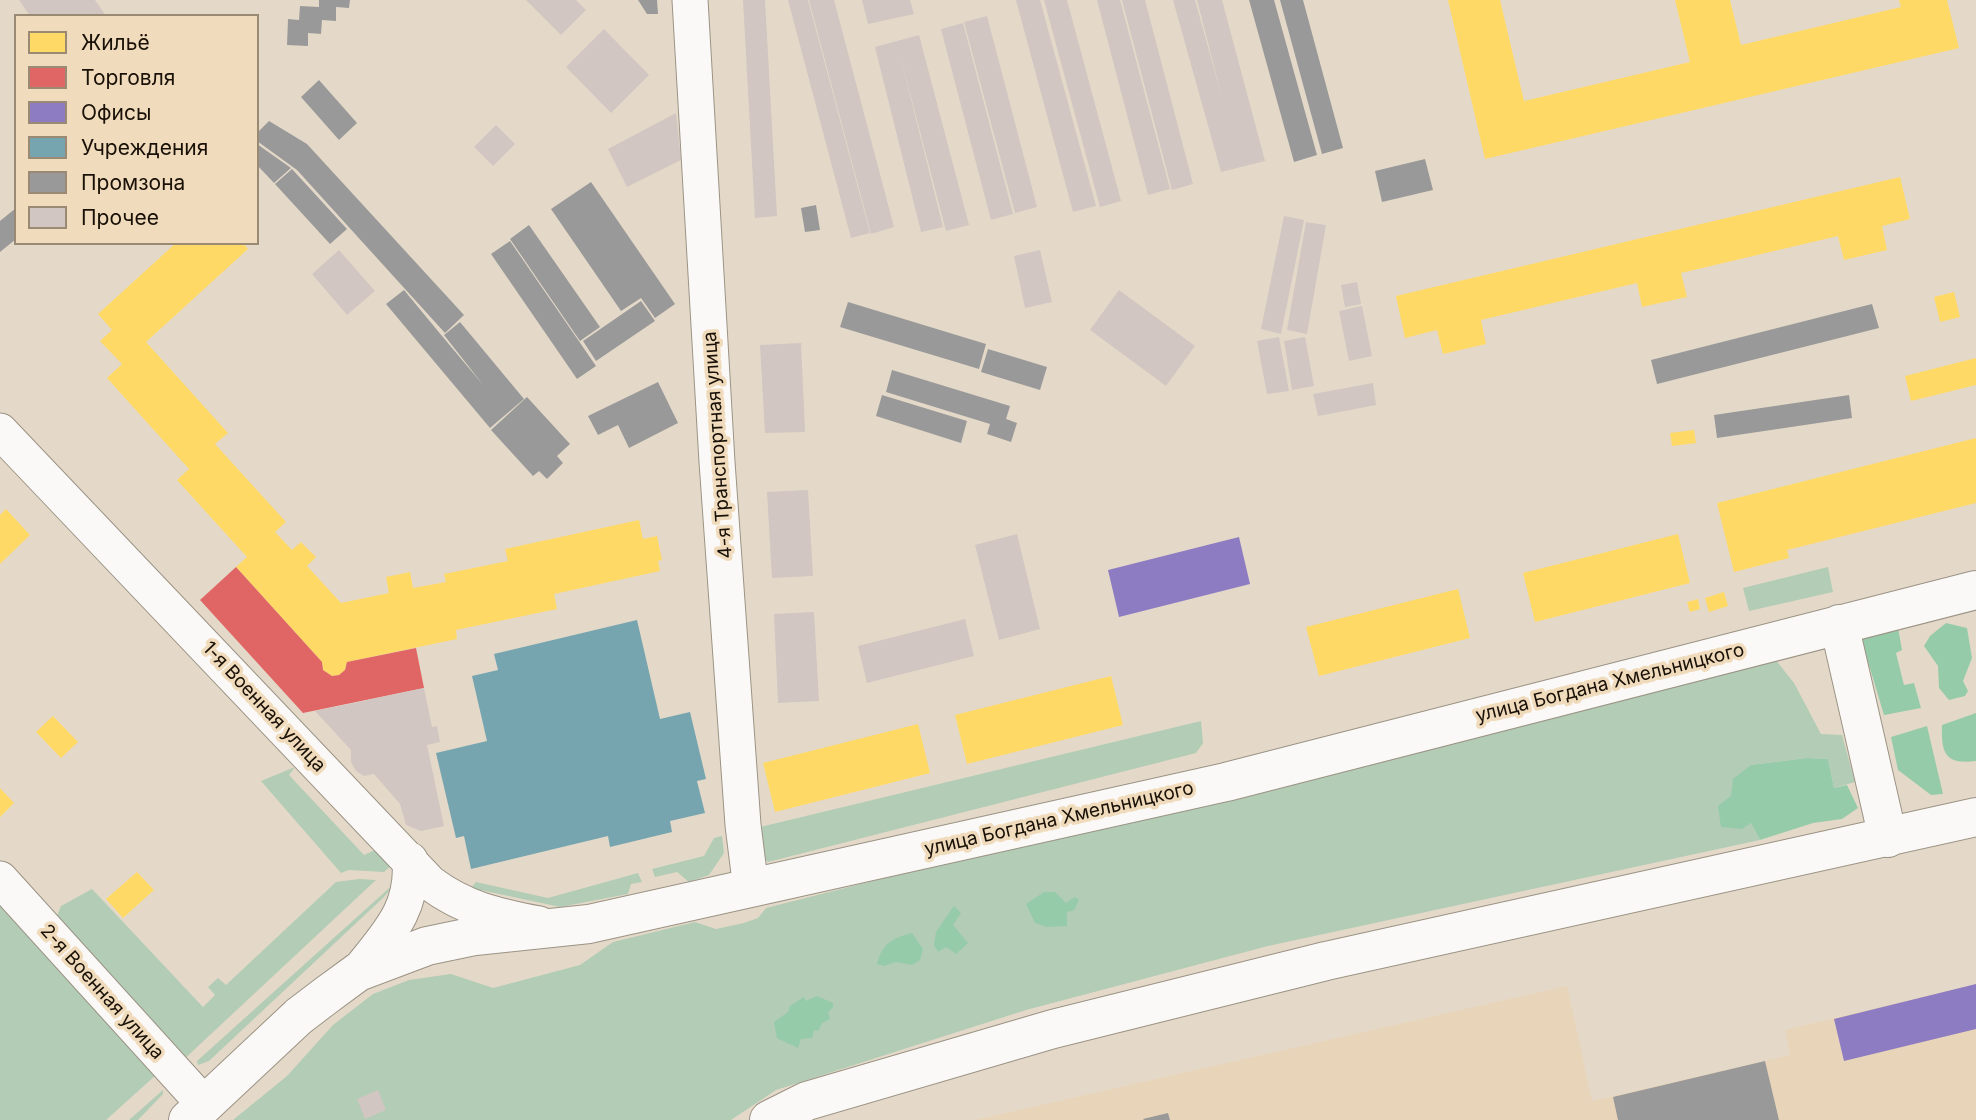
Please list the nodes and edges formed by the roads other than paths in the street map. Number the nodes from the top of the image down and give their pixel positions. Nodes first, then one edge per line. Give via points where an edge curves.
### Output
1 (690, 0) edge
2 (0, 431) edge
3 (1976, 590) edge
4 (1839, 624) junction
5 (1976, 817) edge
6 (1888, 838) junction
7 (410, 860) junction
8 (0, 879) edge
9 (751, 889) junction
10 (561, 928) junction
11 (358, 972) junction
12 (798, 1110) edge
13 (196, 1113) edge
14 (769, 1120) edge

1 - 9 street, 4-я Транспортная улица via 717,462
2 - 7 street, 1-я Военная улица
3 - 4 main road, улица Богдана Хмельницкого
4 - 6 main road
4 - 9 main road, улица Богдана Хмельницкого via 1226,782
5 - 6 main road
6 - 12 main road via 1326,961 1053,1029
7 - 10 street, 1-я Военная улица via 430,883 461,904 506,919
7 - 11 street via 412,882 407,902
8 - 13 street, 2-я Военная улица
9 - 10 main road, улица Богдана Хмельницкого
10 - 11 main road, улица Богдана Хмельницкого via 475,936 427,946
11 - 13 main road, улица Богдана Хмельницкого via 299,1016
12 - 14 main road

